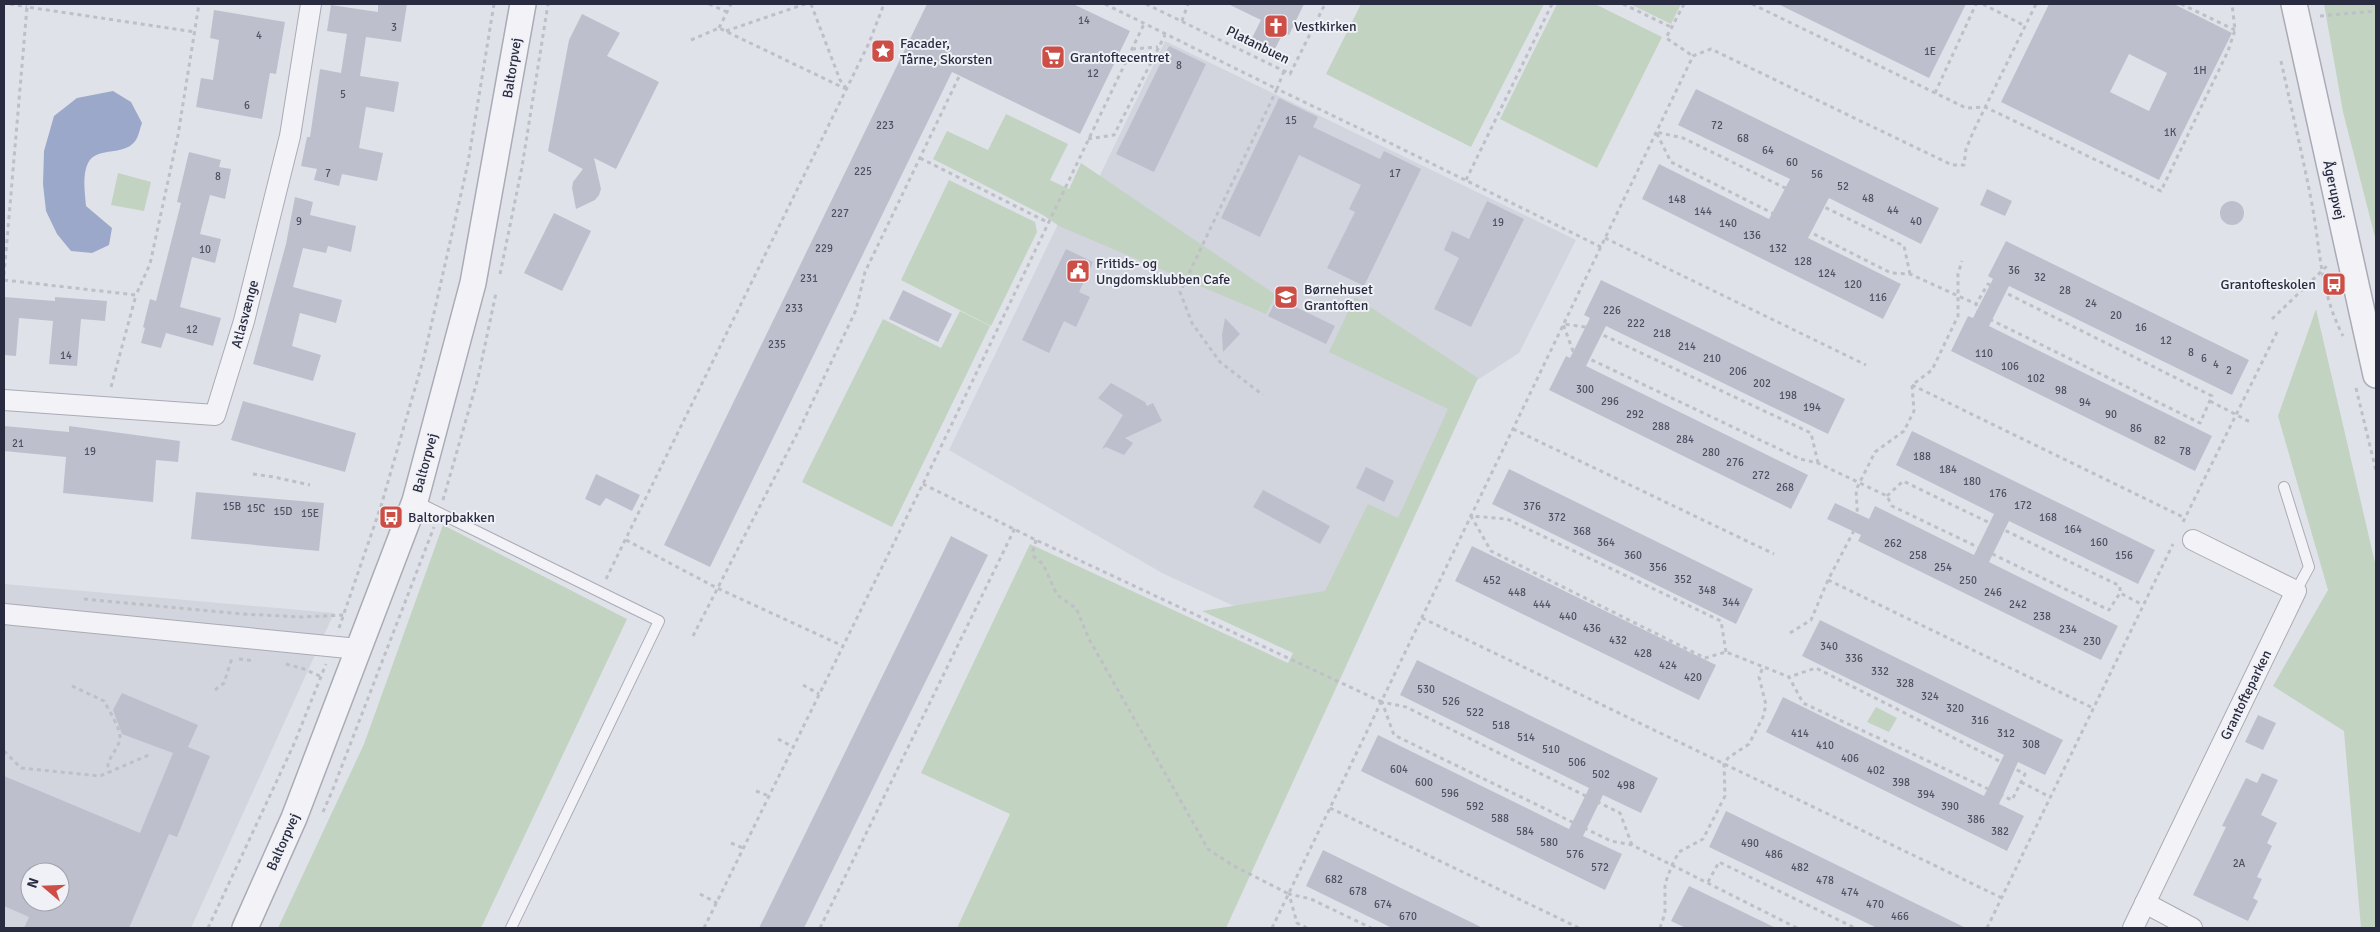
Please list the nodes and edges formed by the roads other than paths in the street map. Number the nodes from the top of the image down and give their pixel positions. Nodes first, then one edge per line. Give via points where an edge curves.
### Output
1 (311, 4) edge
2 (523, 4) edge
3 (2295, 11) edge
4 (2366, 379) edge
5 (4, 400) edge
6 (2284, 486) dead end
7 (415, 501) junction
8 (2183, 536) road end
9 (2296, 591) junction
10 (4, 614) edge
11 (358, 649) junction
12 (2145, 903) junction
13 (245, 928) edge
14 (511, 928) edge
15 (2133, 928) edge
16 (2192, 928) edge

1 - 5 street, Atlasvænge via 290,136 244,320 215,415
2 - 7 street, Baltorpvej via 473,283
3 - 4 street, Ågerupvej via 2346,247
6 - 9 lane via 2310,567
7 - 11 street, Baltorpvej
7 - 14 lane via 659,621
8 - 9 street
9 - 12 street, Grantofteparken
10 - 11 street
11 - 13 street, Baltorpvej via 294,818
12 - 15 street, Grantofteparken
12 - 16 street

